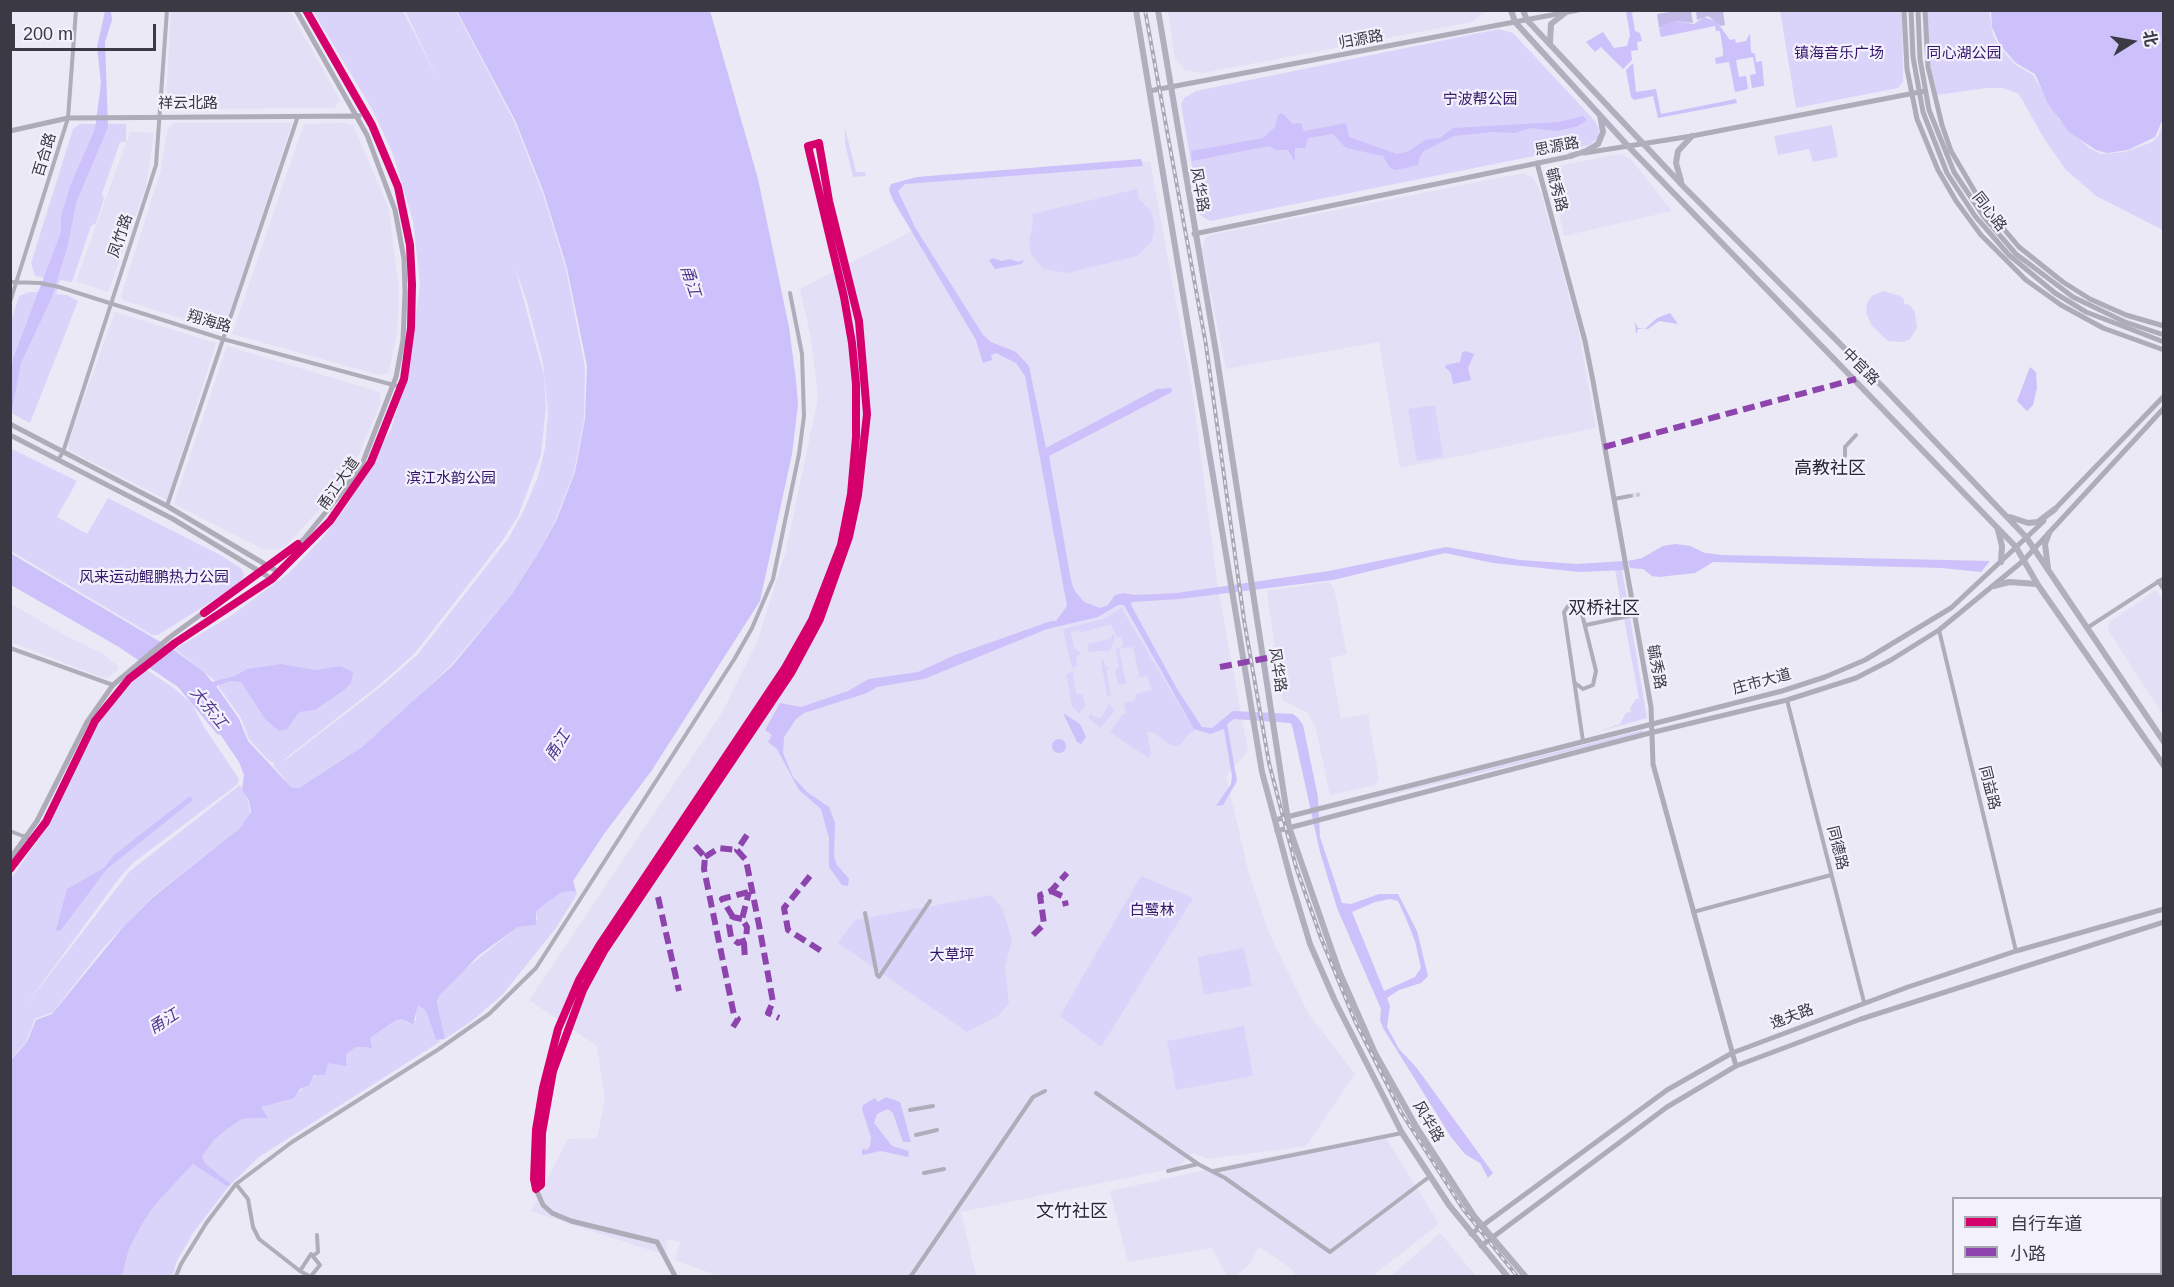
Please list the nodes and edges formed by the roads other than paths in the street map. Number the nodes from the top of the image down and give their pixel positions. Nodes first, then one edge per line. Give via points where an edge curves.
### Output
1 (76, 10) edge
2 (167, 10) edge
3 (296, 10) edge
4 (306, 10) edge
5 (1136, 10) edge
6 (1158, 10) edge
7 (1511, 10) edge
8 (1523, 10) edge
9 (1578, 10) edge
10 (1904, 10) edge
11 (1911, 10) edge
12 (1918, 10) edge
13 (1925, 10) edge
14 (1566, 13) junction
15 (1527, 20) junction
16 (1515, 22) junction
17 (1550, 42) junction
18 (1170, 87) junction
19 (1149, 91) junction
20 (1925, 91) junction
21 (1918, 92) junction
22 (1911, 94) junction
23 (1600, 115) junction
24 (160, 116) junction
25 (298, 116) junction
26 (357, 116) junction
27 (366, 116) junction
28 (69, 118) junction
29 (10, 131) edge
30 (1692, 136) junction
31 (1644, 144) junction
32 (1628, 146) junction
33 (1570, 156) junction
34 (1537, 163) junction
35 (1684, 188) junction
36 (1194, 234) junction
37 (19, 281) junction
38 (10, 282) edge
39 (790, 293) dead end
40 (10, 302) edge
41 (111, 306) junction
42 (2163, 326) edge
43 (2163, 335) edge
44 (2151, 338) junction
45 (223, 339) junction
46 (2163, 342) edge
47 (2163, 349) edge
48 (393, 385) junction
49 (400, 387) junction
50 (2163, 396) edge
51 (2163, 408) edge
52 (11, 425) edge
53 (10, 435) edge
54 (1856, 435) dead end
55 (63, 452) junction
56 (1845, 456) dead end
57 (57, 461) junction
58 (1630, 496) tunnel mouth
59 (1613, 499) junction
60 (167, 506) junction
61 (2055, 509) junction
62 (2004, 514) junction
63 (1996, 526) junction
64 (2049, 533) junction
65 (2026, 537) junction
66 (2016, 547) junction
67 (2034, 550) junction
68 (2023, 561) junction
69 (2001, 562) junction
70 (268, 567) junction
71 (2049, 572) junction
72 (261, 573) junction
73 (280, 573) junction
74 (2163, 578) edge
75 (272, 579) junction
76 (2158, 581) junction
77 (2038, 585) junction
78 (1994, 586) junction
79 (2163, 590) edge
80 (1634, 615) junction
81 (1586, 625) junction
82 (2087, 628) junction
83 (1939, 630) junction
84 (10, 648) edge
85 (1575, 683) junction
86 (113, 685) junction
87 (1787, 700) junction
88 (1653, 722) junction
89 (1650, 733) junction
90 (1583, 741) junction
91 (2163, 742) edge
92 (2163, 766) edge
93 (1287, 816) junction
94 (1275, 819) junction
95 (1289, 827) junction
96 (10, 831) edge
97 (1277, 831) junction
98 (30, 838) junction
99 (10, 859) edge
100 (10, 869) edge
101 (1831, 875) junction
102 (930, 901) dead end
103 (2163, 909) edge
104 (1693, 912) junction
105 (864, 913) dead end
106 (2163, 922) edge
107 (2016, 951) junction
108 (1864, 1002) junction
109 (1732, 1053) junction
110 (1736, 1066) junction
111 (1044, 1091) dead end
112 (1096, 1093) dead end
113 (933, 1106) dead end
114 (910, 1110) dead end
115 (937, 1130) dead end
116 (1402, 1133) junction
117 (916, 1135) dead end
118 (1198, 1164) junction
119 (944, 1169) dead end
120 (1168, 1172) dead end
121 (1213, 1172) junction
122 (924, 1173) dead end
123 (1429, 1177) junction
124 (236, 1184) junction
125 (536, 1189) junction
126 (1482, 1225) junction
127 (1471, 1234) junction
128 (317, 1235) dead end
129 (1492, 1237) junction
130 (1481, 1246) junction
131 (313, 1256) junction
132 (300, 1271) junction
133 (176, 1276) edge
134 (310, 1276) edge
135 (675, 1276) edge
136 (911, 1276) edge
137 (1507, 1276) edge
138 (1525, 1276) edge

1 - 28 street, 百合路
2 - 24 street, 凤竹路
3 - 26 street, 甬江大道
4 - 27 street, 甬江大道
5 - 19 main road, 风华路
6 - 18 main road, 风华路
7 - 16 main road, 中官路
8 - 15 main road, 中官路
9 - 14 street, 归源路
10 - 22 street
11 - 21 street, 同心路
12 - 20 street, 同心路
13 - 42 street via 1928,68 1941,125 1951,151 1981,202 2019,247 2063,282 2126,315
14 - 15 street, 归源路
14 - 17 main road via 1551,24
15 - 16 street, 归源路
15 - 17 main road, 中官路
16 - 18 street, 归源路
16 - 23 main road, 中官路
17 - 31 main road, 中官路
18 - 19 street, 归源路
18 - 36 main road, 风华路
19 - 94 main road, 风华路 via 1262,772
20 - 21 street, 思源路
20 - 43 street, 同心路 via 1954,172 1984,217 2016,254 2073,297
21 - 22 street, 思源路
21 - 44 street, 同心路 via 1930,135 1947,173 1975,216 2009,255 2037,281 2070,303
22 - 30 street, 思源路
22 - 47 street via 1928,148 1946,185 1981,235 2007,262 2066,309 2103,328
23 - 32 main road, 中官路
23 - 33 main road via 1602,136 1598,144
24 - 25 street, 祥云北路
24 - 28 street, 祥云北路
24 - 41 street, 凤竹路 via 153,177
25 - 26 street, 祥云北路
25 - 45 street
26 - 27 street, 祥云北路
26 - 48 street, 甬江大道 via 395,210 404,259 403,340
27 - 49 street, 甬江大道 via 398,187 410,245 411,328
28 - 29 street, 祥云北路
28 - 37 street, 百合路
30 - 31 street, 思源路
30 - 35 main road via 1678,151 1676,163
31 - 32 street, 思源路
31 - 35 main road, 中官路
32 - 33 street, 思源路
32 - 63 main road, 中官路
33 - 34 street, 思源路
34 - 36 street, 思源路
34 - 59 street, 毓秀路 via 1585,341
35 - 62 main road, 中官路
36 - 93 main road, 风华路 via 1216,352
37 - 38 street, 翔海路
37 - 40 street, 百合路
37 - 41 street, 翔海路 via 59,287
39 - 124 street via 802,354 804,416 799,454 773,579 735,658 529,975 489,1014 292,1142
41 - 45 street, 翔海路
41 - 55 street, 凤竹路
44 - 46 street, 同心路
44 - 47 street
45 - 48 street, 翔海路
45 - 60 street
48 - 49 street, 翔海路
48 - 70 street, 甬江大道 via 361,467 303,540
49 - 73 street, 甬江大道 via 365,472 330,521
50 - 61 street, 庄市大道
51 - 64 street, 庄市大道
52 - 55 street
53 - 57 street
54 - 56 street via 1845,447
55 - 57 street, 凤竹路
55 - 60 street
57 - 72 street via 173,519
58 - 59 street
59 - 80 street, 毓秀路
60 - 70 street
61 - 62 main road via 2038,522 2028,523
61 - 65 street, 庄市大道
62 - 65 main road, 中官路
63 - 66 main road, 中官路
63 - 69 main road via 2002,546
64 - 67 street, 庄市大道
64 - 71 main road via 2045,544
65 - 66 street, 庄市大道
65 - 67 main road, 中官路
66 - 68 main road, 中官路
66 - 69 street, 庄市大道
67 - 68 street, 庄市大道
67 - 71 main road, 中官路
68 - 77 main road, 中官路
68 - 78 street, 庄市大道
69 - 88 street, 庄市大道 via 1951,608 1865,660 1782,691
70 - 72 street, 甬江大道
70 - 73 street
71 - 82 main road, 中官路
72 - 75 street
72 - 86 street, 甬江大道 via 170,637
73 - 75 street, 甬江大道
74 - 76 street
75 - 98 street, 甬江大道 via 175,643 129,679 95,721 46,822
76 - 79 street
76 - 82 street
77 - 78 main road via 2009,582
77 - 92 main road, 中官路
78 - 83 street, 庄市大道
80 - 81 street
80 - 88 street, 毓秀路
81 - 85 street via 1596,671 1593,685 1583,689
81 - 85 street via 1580,606 1568,606 1564,612
82 - 91 main road, 中官路
83 - 87 street, 庄市大道 via 1856,678
83 - 107 street, 同益路
84 - 86 street
85 - 90 street
86 - 98 street, 甬江大道 via 87,722
87 - 89 street, 庄市大道
87 - 101 street, 同德路
88 - 89 street, 毓秀路
88 - 90 street, 庄市大道
89 - 95 street, 庄市大道
89 - 104 street, 毓秀路 via 1653,764
90 - 93 street, 庄市大道
93 - 94 street, 庄市大道
93 - 95 main road, 风华路
94 - 97 main road, 风华路
95 - 97 street, 庄市大道
95 - 126 main road, 风华路 via 1339,971 1375,1053 1417,1128
96 - 98 street
97 - 116 main road, 风华路 via 1310,944 1362,1058
98 - 99 street, 甬江大道
98 - 100 street, 甬江大道
101 - 104 street
101 - 108 street, 同德路
102 - 105 street via 878,976
103 - 107 street, 逸夫路
104 - 109 street, 毓秀路
106 - 110 street, 逸夫路 via 1861,1019
107 - 108 street, 逸夫路
108 - 109 street, 逸夫路
109 - 110 street, 毓秀路
109 - 126 street, 逸夫路 via 1667,1090
110 - 129 street, 逸夫路 via 1667,1107
111 - 136 street via 1033,1097
112 - 118 street
113 - 114 street
115 - 117 street
116 - 121 street
116 - 123 main road, 风华路
118 - 120 street
118 - 121 street
119 - 122 street
121 - 123 street via 1330,1252
123 - 127 main road, 风华路
124 - 132 street via 248,1199 259,1239
124 - 133 street via 202,1230
125 - 125 street via 541,1185 542,1133 553,1071 583,990 604,951 791,673 820,619 849,537 867,414 859,321 819,143 808,146 844,297 856,384 851,494 840,545 812,620 785,668 579,980 558,1029 543,1088 536,1130
125 - 135 street via 543,1205 552,1213 657,1242
126 - 127 street, 逸夫路
126 - 129 main road, 风华路
127 - 130 main road, 风华路
128 - 131 street via 318,1252
129 - 130 street, 逸夫路
129 - 138 main road, 风华路
130 - 137 main road, 风华路
131 - 132 street
131 - 134 street via 320,1265
132 - 134 street

